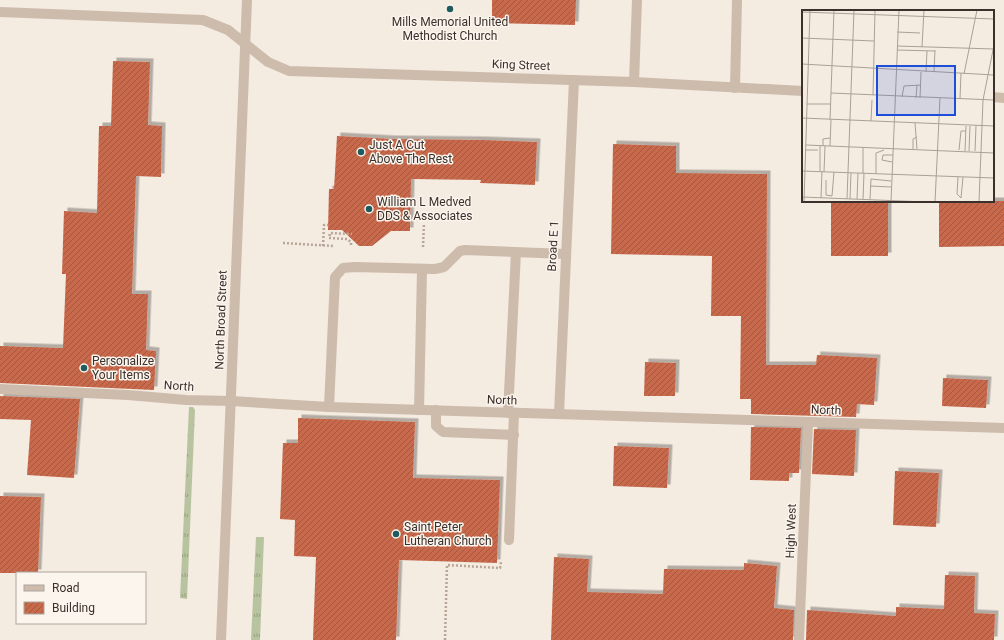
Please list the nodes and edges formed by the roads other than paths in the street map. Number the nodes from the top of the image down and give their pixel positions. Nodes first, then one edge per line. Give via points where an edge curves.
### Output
1 (247, 0) edge
2 (637, 0) edge
3 (737, 0) edge
4 (0, 12) edge
5 (246, 45) junction
6 (574, 80) junction
7 (634, 82) junction
8 (735, 88) junction
9 (802, 91) edge
10 (994, 97) edge
11 (1004, 98) edge
12 (516, 252) junction
13 (566, 254) junction
14 (422, 270) junction
15 (0, 389) edge
16 (231, 401) junction
17 (329, 407) junction
18 (419, 410) junction
19 (436, 410) junction
20 (511, 413) junction
21 (559, 414) junction
22 (808, 423) junction
23 (1004, 428) edge
24 (514, 435) junction
25 (509, 540) dead end
26 (221, 640) edge
27 (799, 640) edge

1 - 5 street, North Broad Street
2 - 7 street
3 - 8 street
4 - 5 street, King Street via 203,20 228,30
5 - 6 street, King Street via 268,62 289,71
5 - 16 street, North Broad Street
6 - 7 street, King Street
6 - 13 street, Broad E 1
7 - 8 street, King Street
8 - 9 street, King Street
10 - 11 street
12 - 13 street
12 - 14 street via 465,250 460,251 444,267
12 - 20 street
13 - 21 street, Broad E 1
14 - 17 street via 354,267 343,268 335,277
14 - 18 street
15 - 16 street, North
16 - 17 street, North
16 - 26 street, North Broad Street
17 - 18 street, North
18 - 19 street, North
19 - 20 street, North
19 - 24 street via 436,426 443,432
20 - 21 street, North
20 - 24 street
21 - 22 street, North
22 - 23 street, North
22 - 27 street, High West
24 - 25 street

